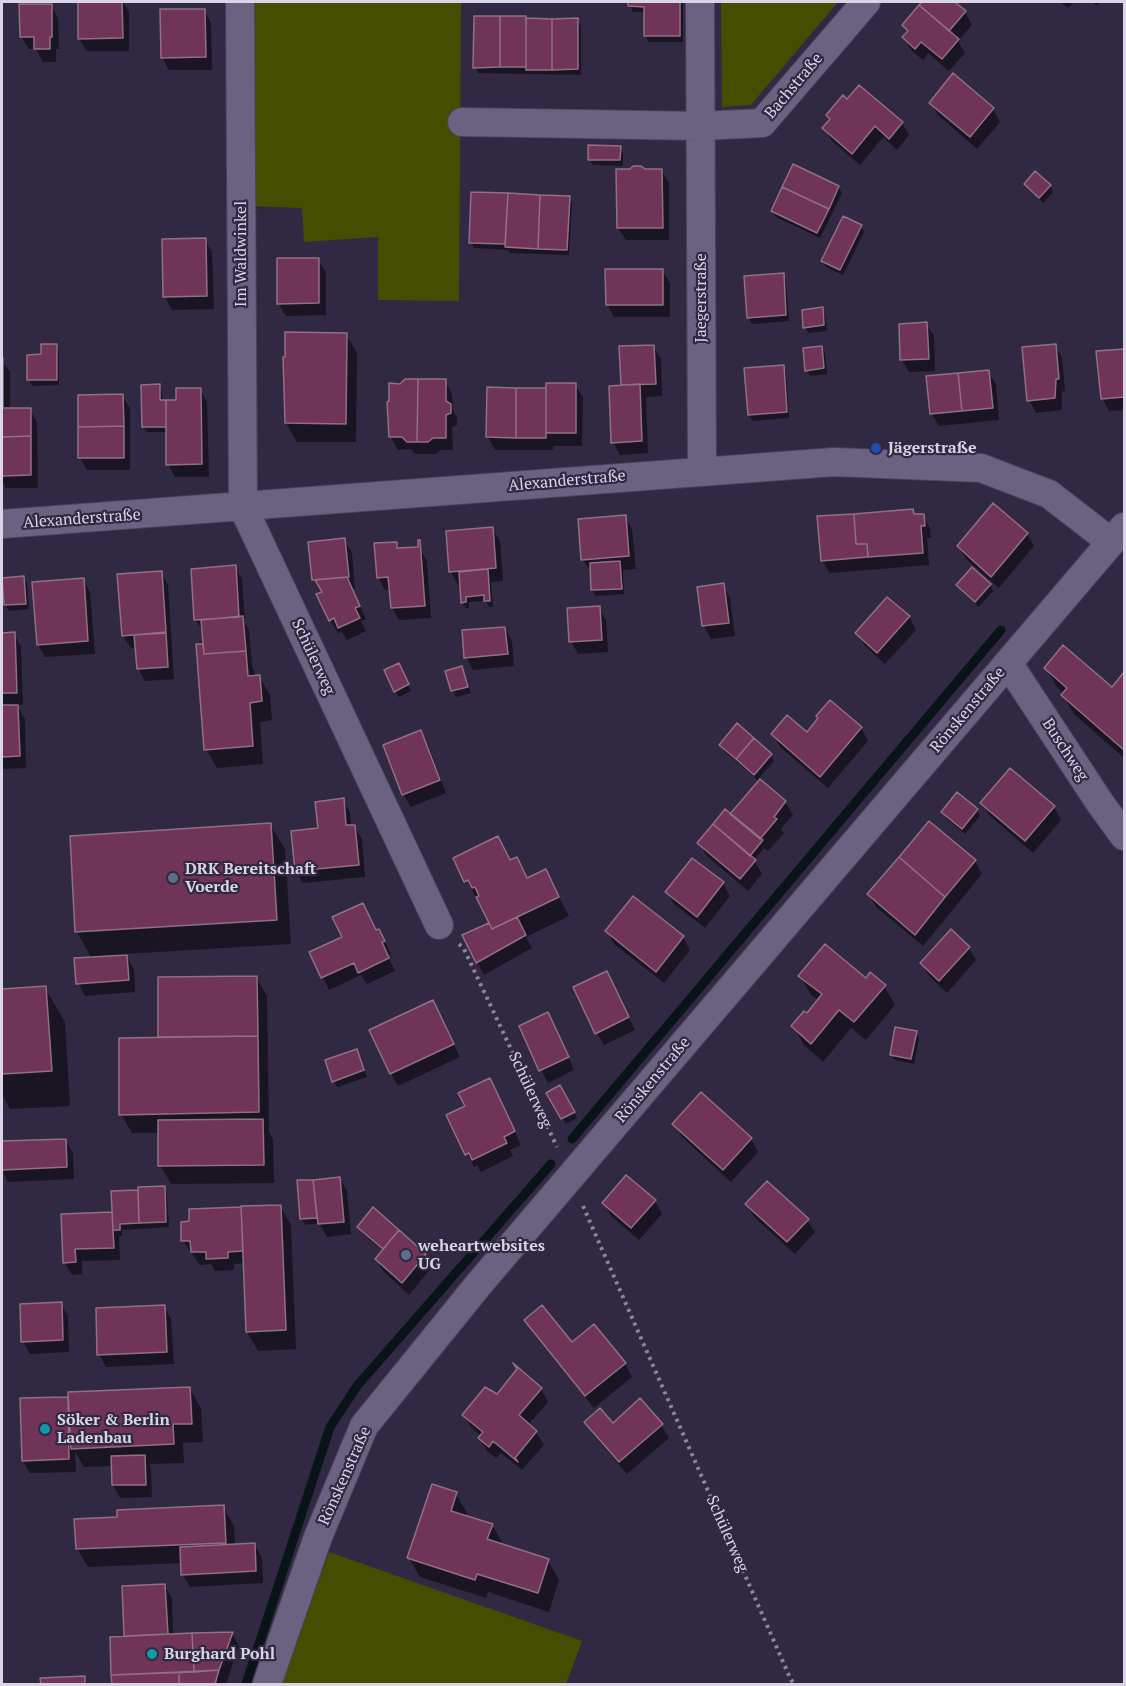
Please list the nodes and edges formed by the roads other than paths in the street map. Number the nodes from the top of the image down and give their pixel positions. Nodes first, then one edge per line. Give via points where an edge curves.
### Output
1 (240, 2) edge
2 (700, 2) edge
3 (866, 2) edge
4 (462, 122) dead end
5 (701, 126) junction
6 (702, 470) junction
7 (243, 507) junction
8 (2, 525) edge
9 (1118, 535) edge
10 (1008, 663) junction
11 (1125, 836) edge
12 (439, 925) road end
13 (267, 1684) edge

1 - 7 street, Im Waldwinkel
2 - 5 street, Jaegerstraße
3 - 5 street, Bachstraße via 762,123
4 - 5 street
5 - 6 street, Jaegerstraße
6 - 7 street, Alexanderstraße
6 - 9 street, Alexanderstraße via 834,462 981,468 1048,494
7 - 8 street, Alexanderstraße
7 - 12 street, Schülerweg
9 - 10 street, Rönskenstraße
10 - 11 street, Buschweg
10 - 13 street, Rönskenstraße via 479,1284 364,1426 318,1537

